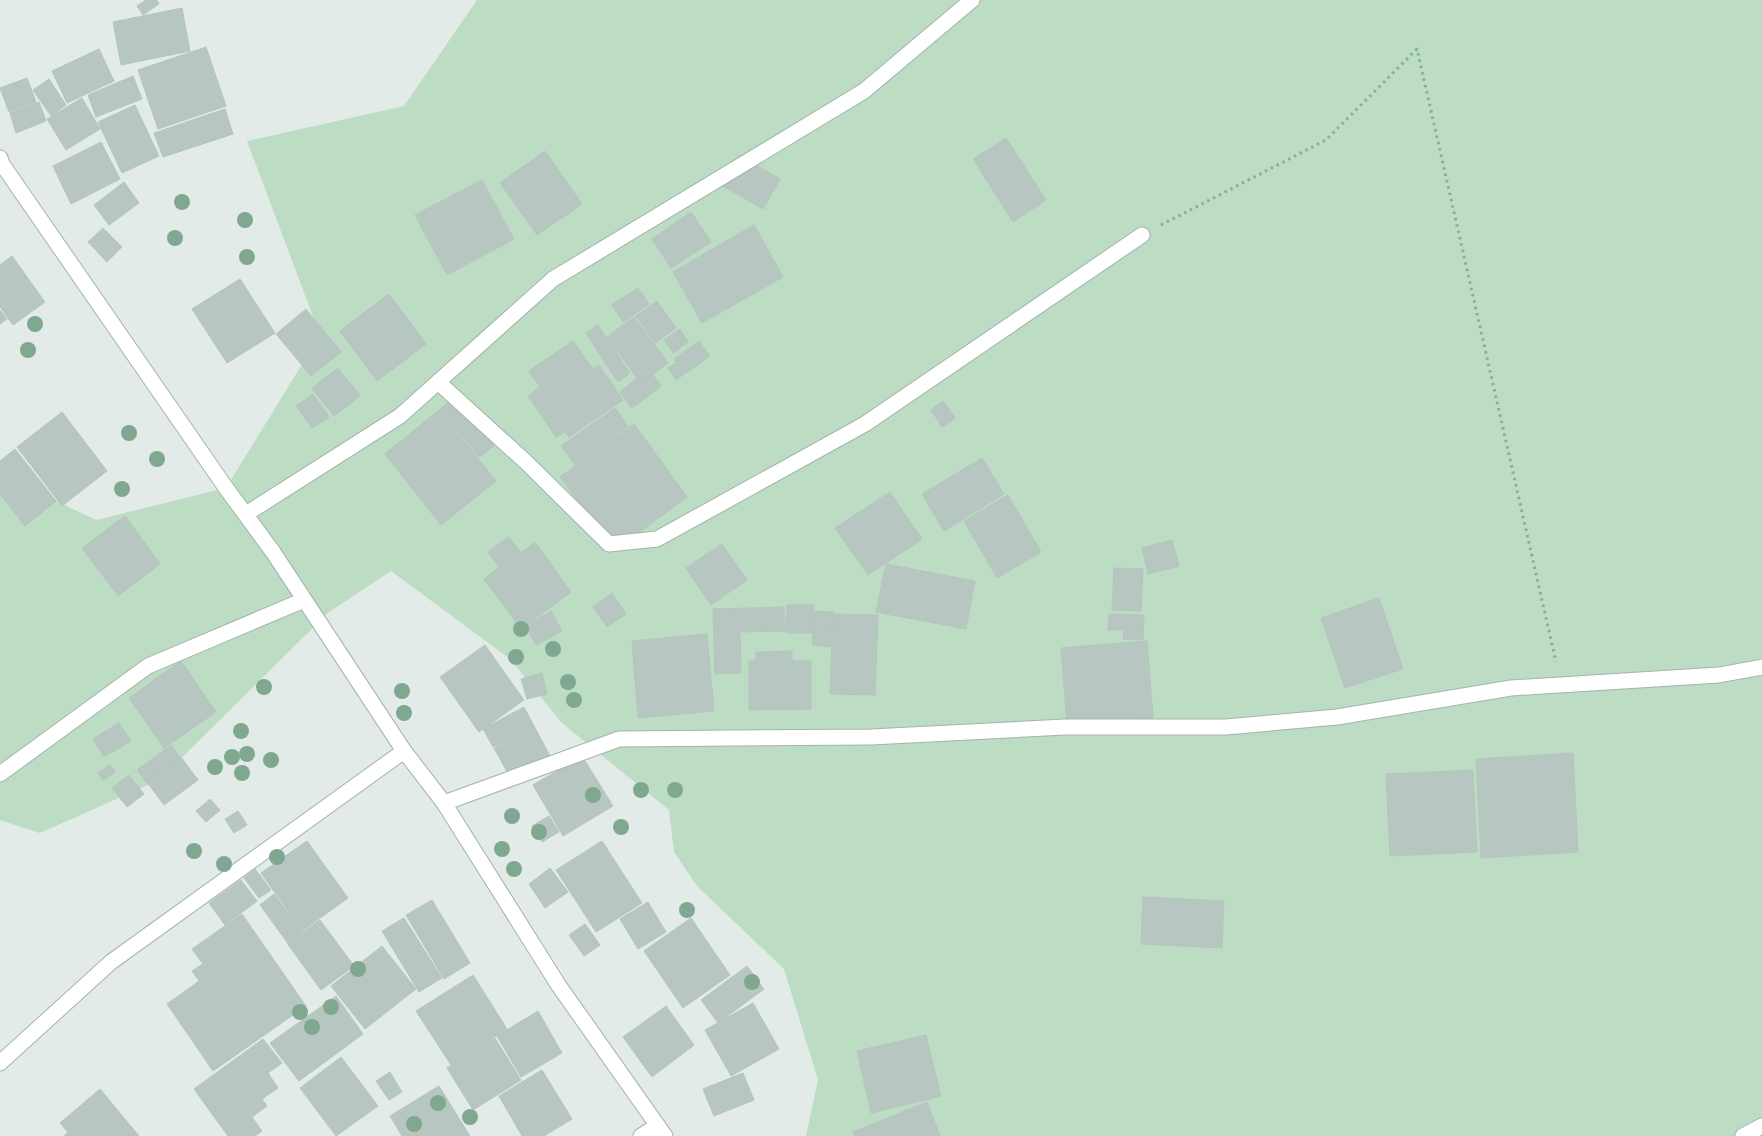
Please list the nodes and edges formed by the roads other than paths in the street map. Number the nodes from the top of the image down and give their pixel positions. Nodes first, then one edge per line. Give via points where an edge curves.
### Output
1 (972, 0) edge
2 (1, 162) edge
3 (1142, 235) road end
4 (438, 382) junction
5 (246, 514) junction
6 (304, 600) junction
7 (1762, 668) edge
8 (404, 751) junction
9 (0, 774) edge
10 (444, 803) junction
11 (0, 1064) edge
12 (1762, 1126) edge
13 (661, 1131) edge
14 (641, 1136) edge
15 (1743, 1136) edge

1 - 4 street via 864,91 554,279
2 - 5 street
3 - 4 street via 865,424 657,539 609,544
4 - 5 street via 400,416
5 - 6 street
6 - 8 street
6 - 9 street via 148,666
7 - 10 street via 1720,675 1510,688 1337,717 1226,727 1065,727 871,736 619,739
8 - 10 street
8 - 11 street via 111,962
10 - 13 street via 559,986
12 - 15 street
13 - 14 street

